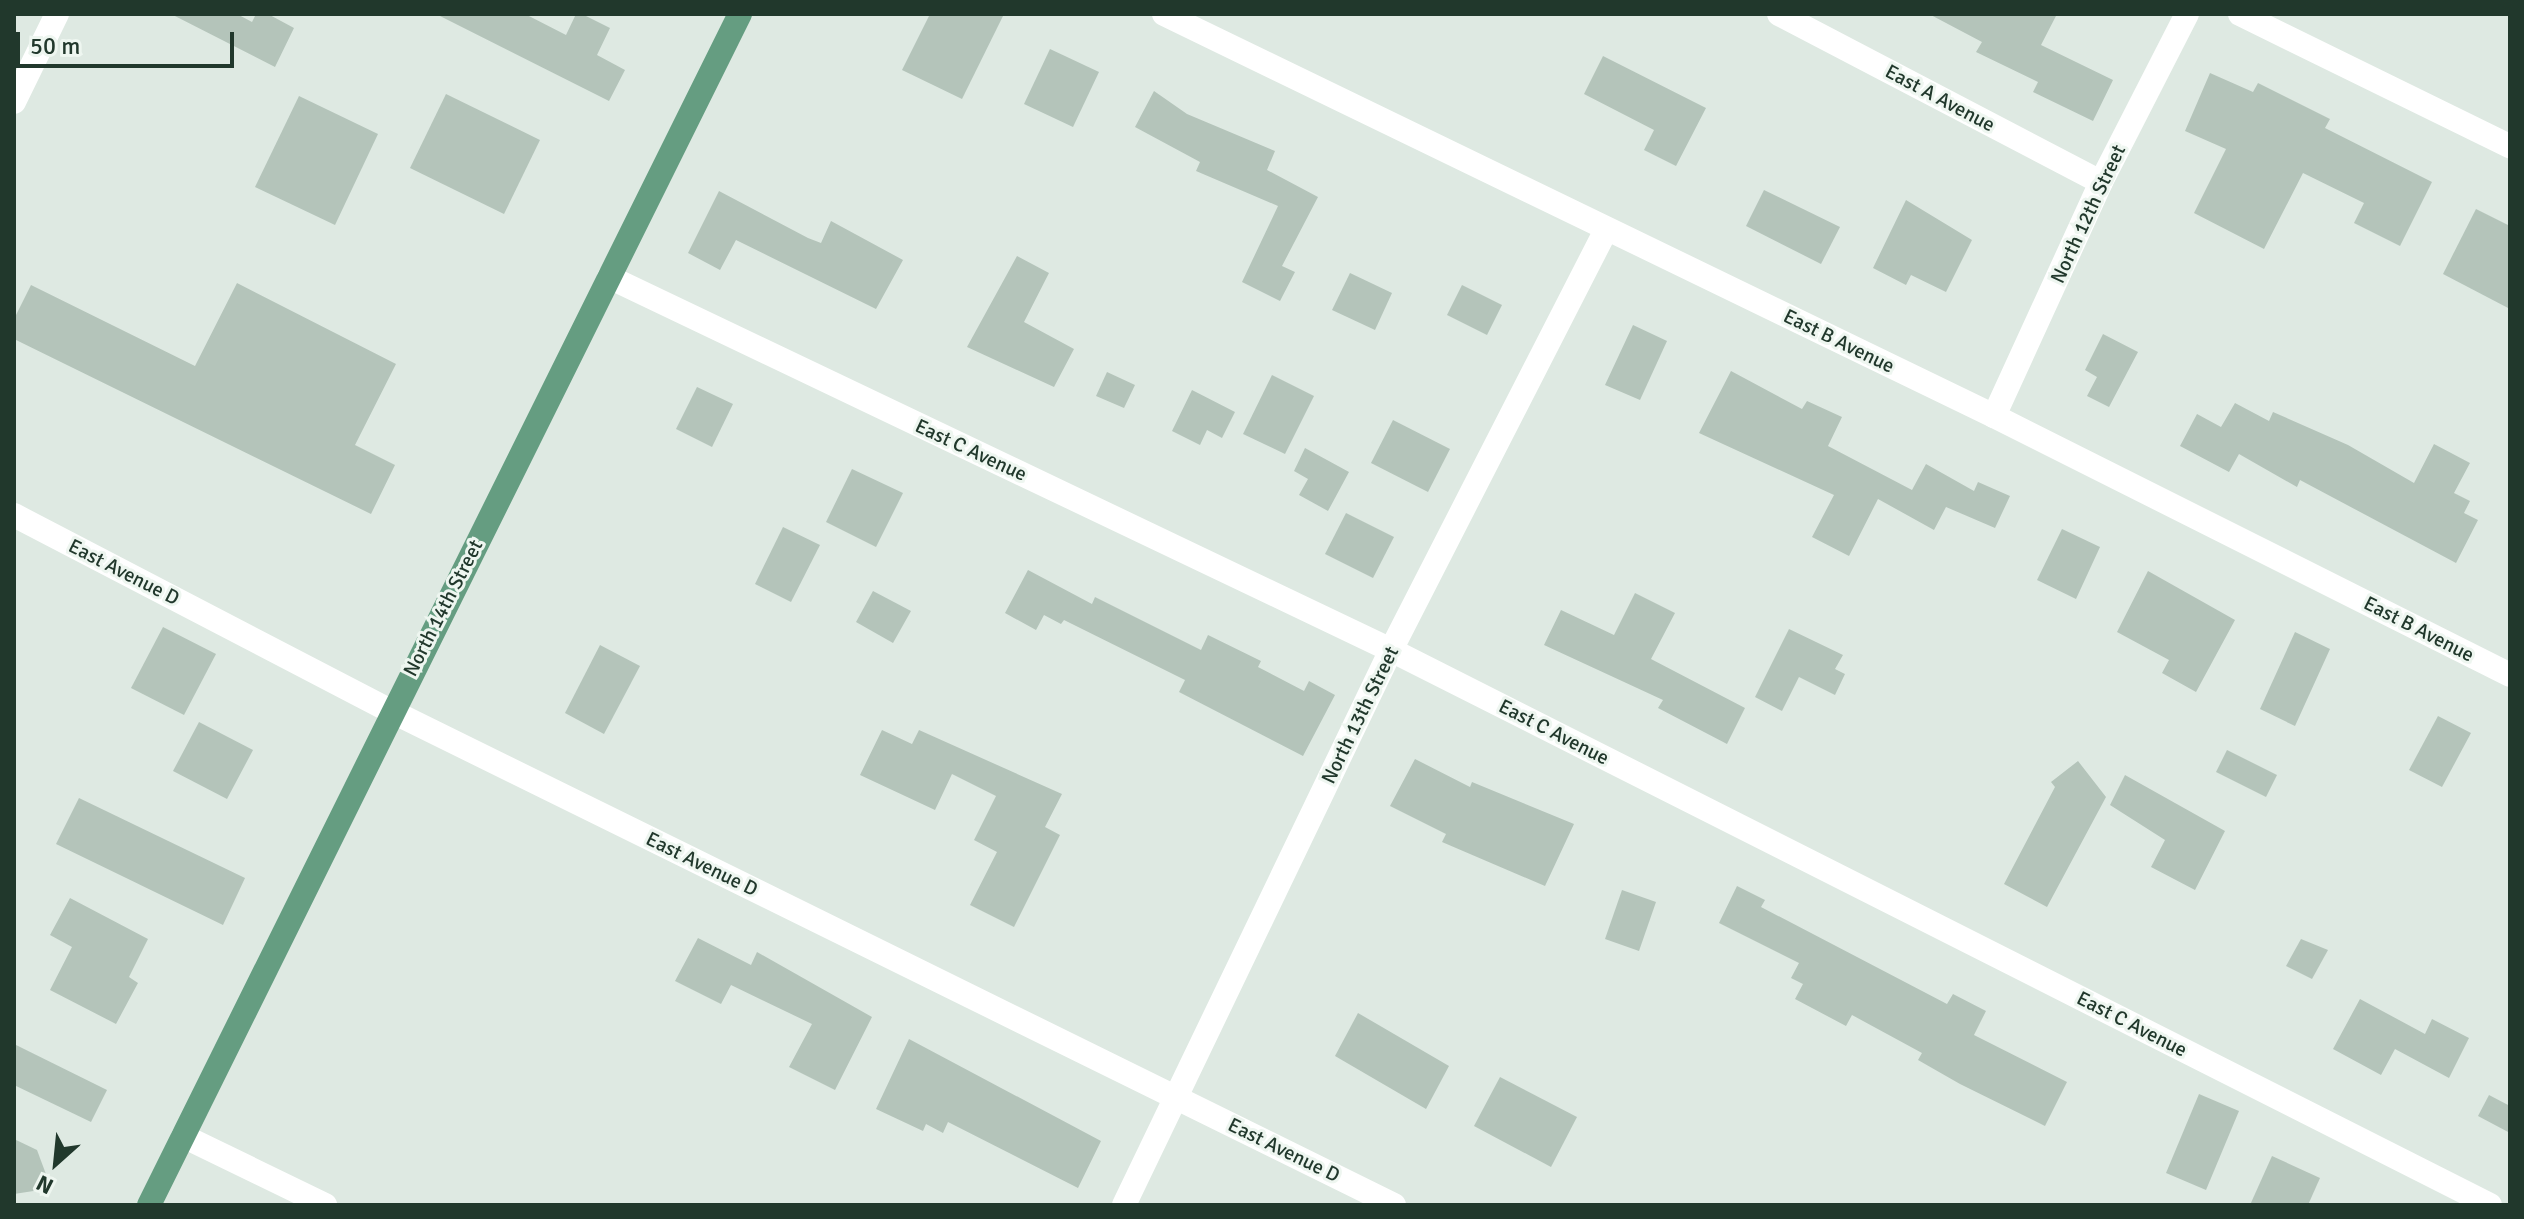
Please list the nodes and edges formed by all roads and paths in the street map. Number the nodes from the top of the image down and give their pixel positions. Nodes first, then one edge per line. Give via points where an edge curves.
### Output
1 (57, 14) edge
2 (740, 14) edge
3 (1164, 14) edge
4 (1779, 14) edge
5 (2187, 14) edge
6 (2240, 14) edge
7 (14, 102) edge
8 (2510, 146) edge
9 (2101, 182) junction
10 (1606, 229) junction
11 (609, 277) junction
12 (1994, 416) junction
13 (14, 515) edge
14 (1391, 650) junction
15 (2510, 675) edge
16 (391, 711) junction
17 (1176, 1097) junction
18 (183, 1136) junction
19 (149, 1205) edge
20 (325, 1205) edge
21 (1124, 1205) edge
22 (1394, 1205) edge
23 (2490, 1205) edge

1 - 7 street
2 - 11 main road, North 14th Street
3 - 10 street, East B Avenue
4 - 9 street, East A Avenue
5 - 9 street, North 12th Street
6 - 8 street
9 - 12 street, North 12th Street
10 - 12 street, East B Avenue
10 - 14 street, North 13th Street
11 - 14 street, East C Avenue
11 - 16 main road, North 14th Street
12 - 15 street, East B Avenue
13 - 16 street, East Avenue D
14 - 17 street, North 13th Street
14 - 23 street, East C Avenue
16 - 17 street, East Avenue D
16 - 18 main road, North 14th Street
17 - 21 street, North 13th Street
17 - 22 street, East Avenue D
18 - 19 main road, North 14th Street
18 - 20 street

